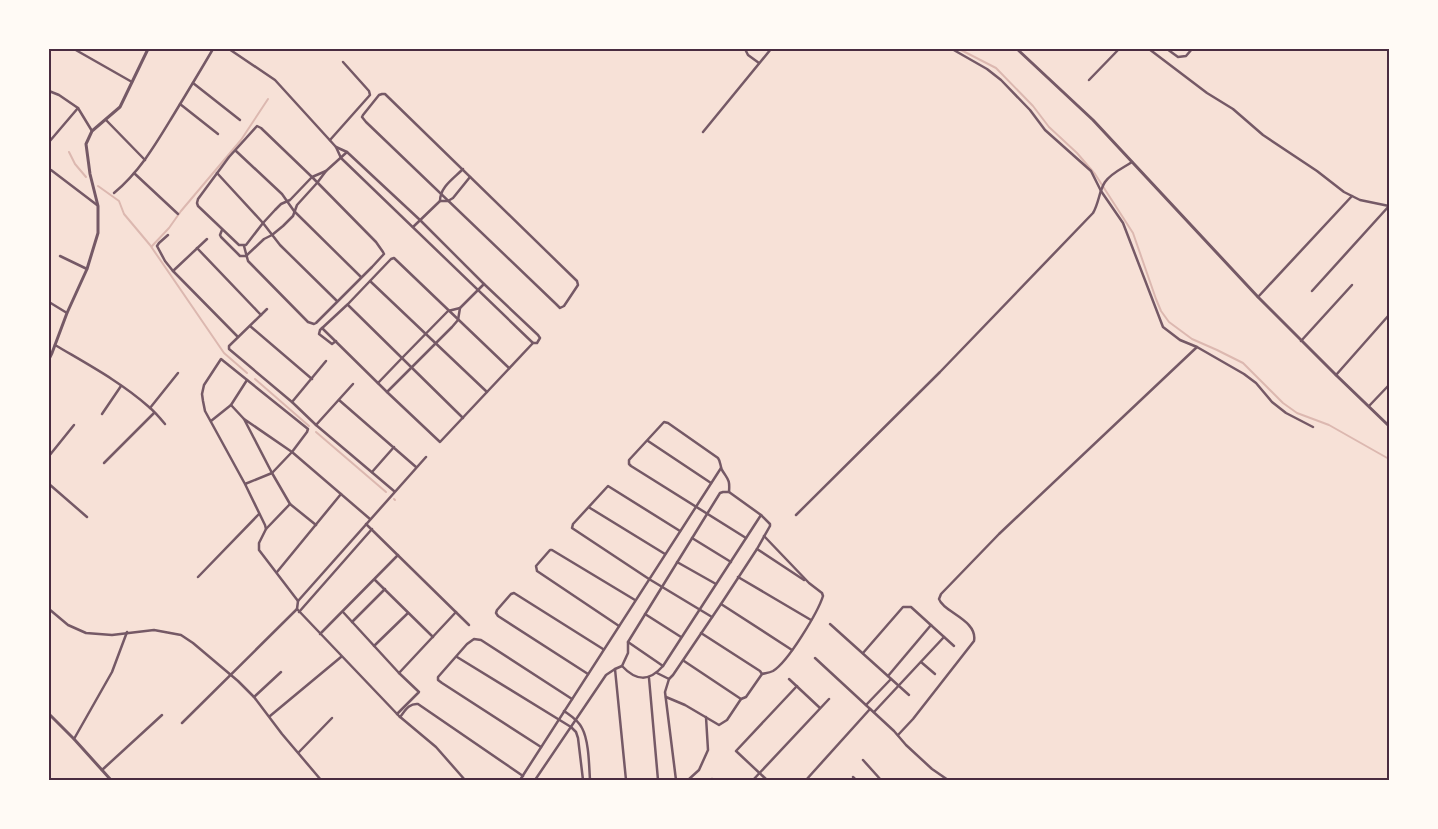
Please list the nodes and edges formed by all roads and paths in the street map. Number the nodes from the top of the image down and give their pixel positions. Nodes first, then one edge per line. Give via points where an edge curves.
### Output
1 (74, 49) edge
2 (148, 49) edge
3 (213, 49) edge
4 (229, 49) edge
5 (745, 49) edge
6 (771, 49) edge
7 (952, 49) edge
8 (1017, 49) edge
9 (1118, 49) edge
10 (1148, 49) edge
11 (1167, 49) edge
12 (1192, 49) edge
13 (343, 62) dead end
14 (759, 64) junction
15 (1089, 80) dead end
16 (132, 82) junction
17 (193, 83) junction
18 (49, 92) edge
19 (180, 104) junction
20 (78, 108) junction
21 (106, 120) junction
22 (240, 120) dead end
23 (92, 131) junction
24 (703, 132) dead end
25 (218, 134) dead end
26 (330, 140) junction
27 (49, 142) edge
28 (336, 147) junction
29 (236, 151) junction
30 (347, 152) junction
31 (341, 158) junction
32 (145, 161) junction
33 (1132, 162) junction
34 (463, 169) junction
35 (51, 170) dead end
36 (326, 171) junction
37 (134, 173) junction
38 (216, 173) junction
39 (312, 177) junction
40 (470, 177) junction
41 (318, 183) junction
42 (1101, 191) junction
43 (114, 193) dead end
44 (440, 194) junction
45 (1352, 196) junction
46 (440, 201) junction
47 (448, 201) junction
48 (287, 202) junction
49 (98, 206) junction
50 (1388, 208) edge
51 (294, 211) junction
52 (178, 214) dead end
53 (420, 220) junction
54 (262, 223) junction
55 (413, 227) junction
56 (222, 230) junction
57 (168, 235) dead end
58 (272, 235) junction
59 (207, 239) dead end
60 (244, 246) junction
61 (197, 248) junction
62 (60, 256) dead end
63 (246, 256) junction
64 (86, 270) junction
65 (173, 271) junction
66 (361, 277) junction
67 (370, 281) junction
68 (484, 284) junction
69 (1352, 285) dead end
70 (477, 290) junction
71 (1312, 291) dead end
72 (1258, 297) junction
73 (338, 301) junction
74 (49, 302) edge
75 (348, 304) junction
76 (460, 308) junction
77 (267, 309) dead end
78 (448, 311) junction
79 (67, 313) junction
80 (261, 315) junction
81 (1389, 315) edge
82 (458, 320) junction
83 (250, 326) junction
84 (322, 328) junction
85 (425, 334) junction
86 (238, 337) junction
87 (336, 341) junction
88 (1301, 341) junction
89 (533, 343) junction
90 (435, 344) junction
91 (55, 345) junction
92 (1195, 348) junction
93 (51, 352) edge
94 (402, 358) junction
95 (49, 359) edge
96 (326, 361) dead end
97 (411, 368) junction
98 (509, 369) junction
99 (178, 373) dead end
100 (1336, 375) junction
101 (312, 379) junction
102 (247, 380) junction
103 (378, 383) junction
104 (352, 384) dead end
105 (1389, 385) edge
106 (121, 386) junction
107 (387, 392) junction
108 (487, 392) junction
109 (339, 400) junction
110 (292, 402) junction
111 (231, 405) junction
112 (1369, 406) junction
113 (150, 408) junction
114 (154, 413) junction
115 (102, 414) dead end
116 (463, 418) junction
117 (244, 419) junction
118 (211, 421) junction
119 (165, 424) dead end
120 (74, 425) dead end
121 (316, 425) junction
122 (1313, 426) dead end
123 (1389, 426) edge
124 (647, 441) junction
125 (394, 447) junction
126 (292, 452) junction
127 (49, 456) edge
128 (426, 457) dead end
129 (104, 463) dead end
130 (416, 467) junction
131 (721, 468) junction
132 (372, 472) junction
133 (272, 473) junction
134 (711, 483) junction
135 (49, 484) edge
136 (245, 484) junction
137 (394, 491) junction
138 (728, 492) junction
139 (341, 494) junction
140 (290, 504) junction
141 (589, 507) junction
142 (695, 507) junction
143 (260, 514) junction
144 (707, 514) junction
145 (761, 515) junction
146 (796, 515) dead end
147 (87, 517) dead end
148 (370, 519) junction
149 (366, 524) junction
150 (316, 525) junction
151 (266, 529) junction
152 (372, 529) junction
153 (680, 531) junction
154 (764, 536) junction
155 (692, 538) junction
156 (746, 538) junction
157 (757, 549) junction
158 (665, 554) junction
159 (398, 555) junction
160 (677, 562) junction
161 (731, 562) junction
162 (277, 573) junction
163 (198, 577) dead end
164 (738, 577) junction
165 (375, 579) junction
166 (649, 579) junction
167 (808, 583) junction
168 (716, 584) junction
169 (662, 586) junction
170 (385, 589) junction
171 (298, 601) junction
172 (635, 601) junction
173 (721, 604) junction
174 (49, 609) edge
175 (699, 609) junction
176 (298, 611) junction
177 (342, 612) junction
178 (456, 612) junction
179 (408, 613) junction
180 (644, 614) junction
181 (712, 617) junction
182 (811, 620) junction
183 (352, 622) junction
184 (830, 624) dead end
185 (469, 625) dead end
186 (931, 625) junction
187 (619, 626) junction
188 (127, 632) junction
189 (701, 633) junction
190 (320, 634) junction
191 (433, 637) junction
192 (681, 637) junction
193 (944, 637) junction
194 (628, 642) junction
195 (374, 646) junction
196 (954, 646) dead end
197 (604, 650) junction
198 (792, 650) junction
199 (863, 653) junction
200 (457, 656) junction
201 (341, 657) junction
202 (815, 658) dead end
203 (684, 660) junction
204 (921, 662) junction
205 (622, 666) junction
206 (662, 666) junction
207 (615, 669) junction
208 (281, 672) dead end
209 (399, 673) junction
210 (657, 673) junction
211 (588, 674) junction
212 (762, 674) junction
213 (935, 674) dead end
214 (231, 675) junction
215 (888, 676) junction
216 (649, 678) junction
217 (669, 679) junction
218 (789, 679) dead end
219 (891, 679) junction
220 (899, 685) junction
221 (797, 686) junction
222 (909, 695) dead end
223 (254, 697) junction
224 (666, 697) junction
225 (572, 699) junction
226 (741, 699) junction
227 (829, 699) dead end
228 (866, 705) junction
229 (820, 708) junction
230 (870, 709) junction
231 (564, 711) junction
232 (874, 712) junction
233 (49, 714) edge
234 (397, 714) junction
235 (162, 715) dead end
236 (270, 716) junction
237 (400, 717) junction
238 (706, 717) junction
239 (332, 718) dead end
240 (576, 719) junction
241 (559, 720) junction
242 (182, 723) dead end
243 (570, 727) junction
244 (898, 735) junction
245 (74, 740) junction
246 (541, 747) junction
247 (299, 752) junction
248 (863, 760) dead end
249 (102, 770) junction
250 (760, 774) junction
251 (523, 776) junction
252 (853, 777) dead end
253 (111, 780) edge
254 (321, 780) edge
255 (464, 780) edge
256 (520, 780) edge
257 (535, 780) edge
258 (583, 780) edge
259 (590, 780) edge
260 (626, 780) edge
261 (658, 780) edge
262 (676, 780) edge
263 (688, 780) edge
264 (753, 780) edge
265 (767, 780) edge
266 (806, 780) edge
267 (856, 780) edge
268 (881, 780) edge
269 (948, 780) edge

1 - 16 street
2 - 16 street
3 - 17 street
4 - 26 street via 275,80
5 - 14 street
6 - 14 street
7 - 42 street via 1001,80 1045,130 1090,171
8 - 33 street via 1093,120
9 - 15 street
10 - 45 street via 1233,109 1263,135
11 - 12 street via 1178,57 1186,56
13 - 26 street via 370,95
14 - 24 street
16 - 21 street via 120,107
17 - 19 street
17 - 22 street
18 - 20 street
19 - 25 street
19 - 32 street
20 - 23 street
20 - 27 street
21 - 23 street
21 - 32 street
23 - 49 street via 86,144
26 - 28 street
28 - 30 street
28 - 31 street
29 - 38 street
29 - 39 street via 259,127
29 - 48 street
30 - 31 street
30 - 53 street
31 - 36 street
31 - 55 street
32 - 37 street
33 - 42 street via 1110,177
33 - 72 street
34 - 40 street
34 - 44 street
34 - 44 street via 385,94 379,95 362,118
35 - 49 street
36 - 39 street
36 - 41 street
37 - 43 street
37 - 52 street
38 - 54 street
38 - 56 street via 197,203
39 - 41 street
39 - 48 street
40 - 47 street
40 - 47 street via 577,280 578,285 564,306 560,308
41 - 51 street
41 - 66 street via 383,252 383,256
42 - 92 street via 1123,223 1160,324
42 - 146 street via 1093,213
44 - 46 street
44 - 47 street
45 - 50 street
45 - 72 street
46 - 47 street
46 - 53 street
48 - 51 street
48 - 54 street
49 - 64 street via 98,233
50 - 71 street
51 - 58 street via 293,216
51 - 66 street
53 - 55 street
53 - 68 street
54 - 58 street
54 - 60 street
55 - 70 street
56 - 60 street
56 - 63 street via 221,237 240,256
57 - 65 street via 158,246
58 - 63 street
58 - 73 street
59 - 61 street
60 - 63 street
61 - 65 street
61 - 80 street
62 - 64 street
63 - 73 street via 312,324
64 - 79 street
65 - 86 street
66 - 73 street
67 - 75 street
67 - 78 street via 394,258
67 - 85 street
68 - 70 street
68 - 89 street via 538,335 539,340
69 - 88 street
70 - 76 street
70 - 89 street
72 - 88 street
74 - 79 street
75 - 84 street
75 - 94 street
76 - 78 street
76 - 82 street
77 - 80 street
78 - 82 street
78 - 85 street
79 - 91 street
80 - 83 street
81 - 100 street
82 - 90 street
82 - 98 street
83 - 86 street
83 - 101 street
84 - 87 street
84 - 87 street via 319,332 327,341 332,344
85 - 90 street
85 - 94 street
86 - 110 street via 229,350
87 - 103 street
88 - 100 street
89 - 98 street
90 - 97 street
90 - 108 street
91 - 93 street
91 - 106 street
92 - 122 street via 1248,377 1286,413
92 - 244 street via 999,534 941,594 941,604 962,618 973,631 974,641
93 - 95 street
94 - 97 street
94 - 103 street
96 - 101 street
97 - 107 street
97 - 116 street
98 - 108 street
99 - 113 street
100 - 112 street
101 - 110 street
102 - 111 street
102 - 118 street via 220,360 204,384 202,394 205,411
102 - 126 street via 308,429
103 - 107 street
104 - 109 street
105 - 112 street
106 - 113 street
106 - 115 street
107 - 116 street via 440,442
108 - 116 street
109 - 121 street
109 - 125 street
110 - 121 street
111 - 117 street
111 - 118 street
112 - 123 street
113 - 114 street
114 - 119 street
114 - 129 street
117 - 126 street
117 - 133 street
118 - 136 street
120 - 127 street
121 - 132 street
124 - 131 street via 664,422 668,423 714,454 721,461
124 - 134 street
124 - 142 street via 629,464
125 - 130 street
125 - 132 street
126 - 133 street
126 - 139 street
128 - 130 street
130 - 137 street
131 - 134 street
131 - 138 street via 729,479
132 - 137 street
133 - 136 street
133 - 140 street
134 - 142 street
135 - 147 street
136 - 143 street
137 - 148 street
138 - 144 street via 720,494
138 - 145 street
139 - 148 street
139 - 150 street
140 - 150 street
140 - 151 street
141 - 153 street via 610,486
141 - 158 street
141 - 166 street via 573,524 573,529
142 - 144 street
142 - 153 street
143 - 151 street
143 - 163 street
144 - 155 street
144 - 156 street
145 - 154 street via 770,525
145 - 156 street
148 - 149 street
149 - 152 street
149 - 171 street
150 - 162 street
151 - 162 street via 259,550
152 - 159 street
152 - 176 street
153 - 158 street
154 - 157 street
154 - 167 street
155 - 160 street
155 - 161 street
156 - 161 street
157 - 164 street
157 - 167 street
158 - 166 street
159 - 165 street
159 - 178 street
160 - 168 street
160 - 169 street
161 - 168 street
162 - 171 street
164 - 173 street
164 - 182 street
165 - 170 street
165 - 177 street
166 - 169 street
166 - 172 street
167 - 182 street via 823,596
168 - 175 street
169 - 175 street
169 - 180 street
170 - 179 street
170 - 183 street
171 - 176 street
172 - 187 street
172 - 187 street via 552,550 536,566 537,571
173 - 181 street
173 - 198 street
174 - 188 street via 68,625 86,633 112,635
175 - 181 street
175 - 192 street
176 - 190 street
176 - 214 street
177 - 183 street
177 - 190 street
178 - 185 street
178 - 191 street
179 - 191 street
179 - 195 street
180 - 192 street
180 - 194 street
181 - 189 street
182 - 198 street
183 - 195 street
184 - 199 street
186 - 193 street
186 - 199 street via 910,607 904,607
186 - 215 street
187 - 197 street
188 - 214 street via 154,630 181,635
188 - 245 street via 112,672
189 - 203 street
189 - 212 street
190 - 201 street
191 - 209 street
192 - 206 street
193 - 196 street
193 - 204 street
194 - 205 street via 628,653
194 - 206 street
195 - 209 street
197 - 211 street
197 - 211 street via 514,593 497,610 498,616
198 - 212 street via 775,670
199 - 215 street
200 - 225 street via 470,640 481,640
200 - 241 street
200 - 246 street via 438,678 439,681
201 - 234 street
201 - 236 street
202 - 228 street
203 - 217 street
203 - 226 street
204 - 213 street
204 - 220 street
205 - 207 street
205 - 216 street via 636,676
206 - 210 street
207 - 240 street via 606,675
207 - 260 street
208 - 223 street
209 - 234 street via 419,692
210 - 216 street
210 - 217 street
211 - 225 street
212 - 226 street via 746,697
214 - 223 street
214 - 242 street
215 - 219 street
216 - 261 street
217 - 224 street
218 - 221 street
219 - 220 street
219 - 228 street
220 - 222 street
220 - 232 street
221 - 229 street
221 - 250 street via 736,751
223 - 236 street
224 - 238 street
224 - 262 street
225 - 231 street
226 - 238 street via 722,724
227 - 229 street
228 - 230 street
229 - 250 street
230 - 232 street
230 - 266 street
231 - 240 street
231 - 241 street
232 - 244 street
233 - 245 street
234 - 237 street
235 - 249 street
236 - 247 street
237 - 251 street via 408,707 418,704
237 - 255 street via 436,747
238 - 263 street via 708,750 698,770
239 - 247 street
240 - 243 street
240 - 259 street via 585,735
241 - 243 street
241 - 246 street
243 - 257 street
243 - 258 street via 578,738
244 - 269 street via 932,769
245 - 249 street
246 - 251 street
247 - 254 street
248 - 268 street
249 - 253 street
250 - 264 street
250 - 265 street
251 - 256 street
252 - 267 street

